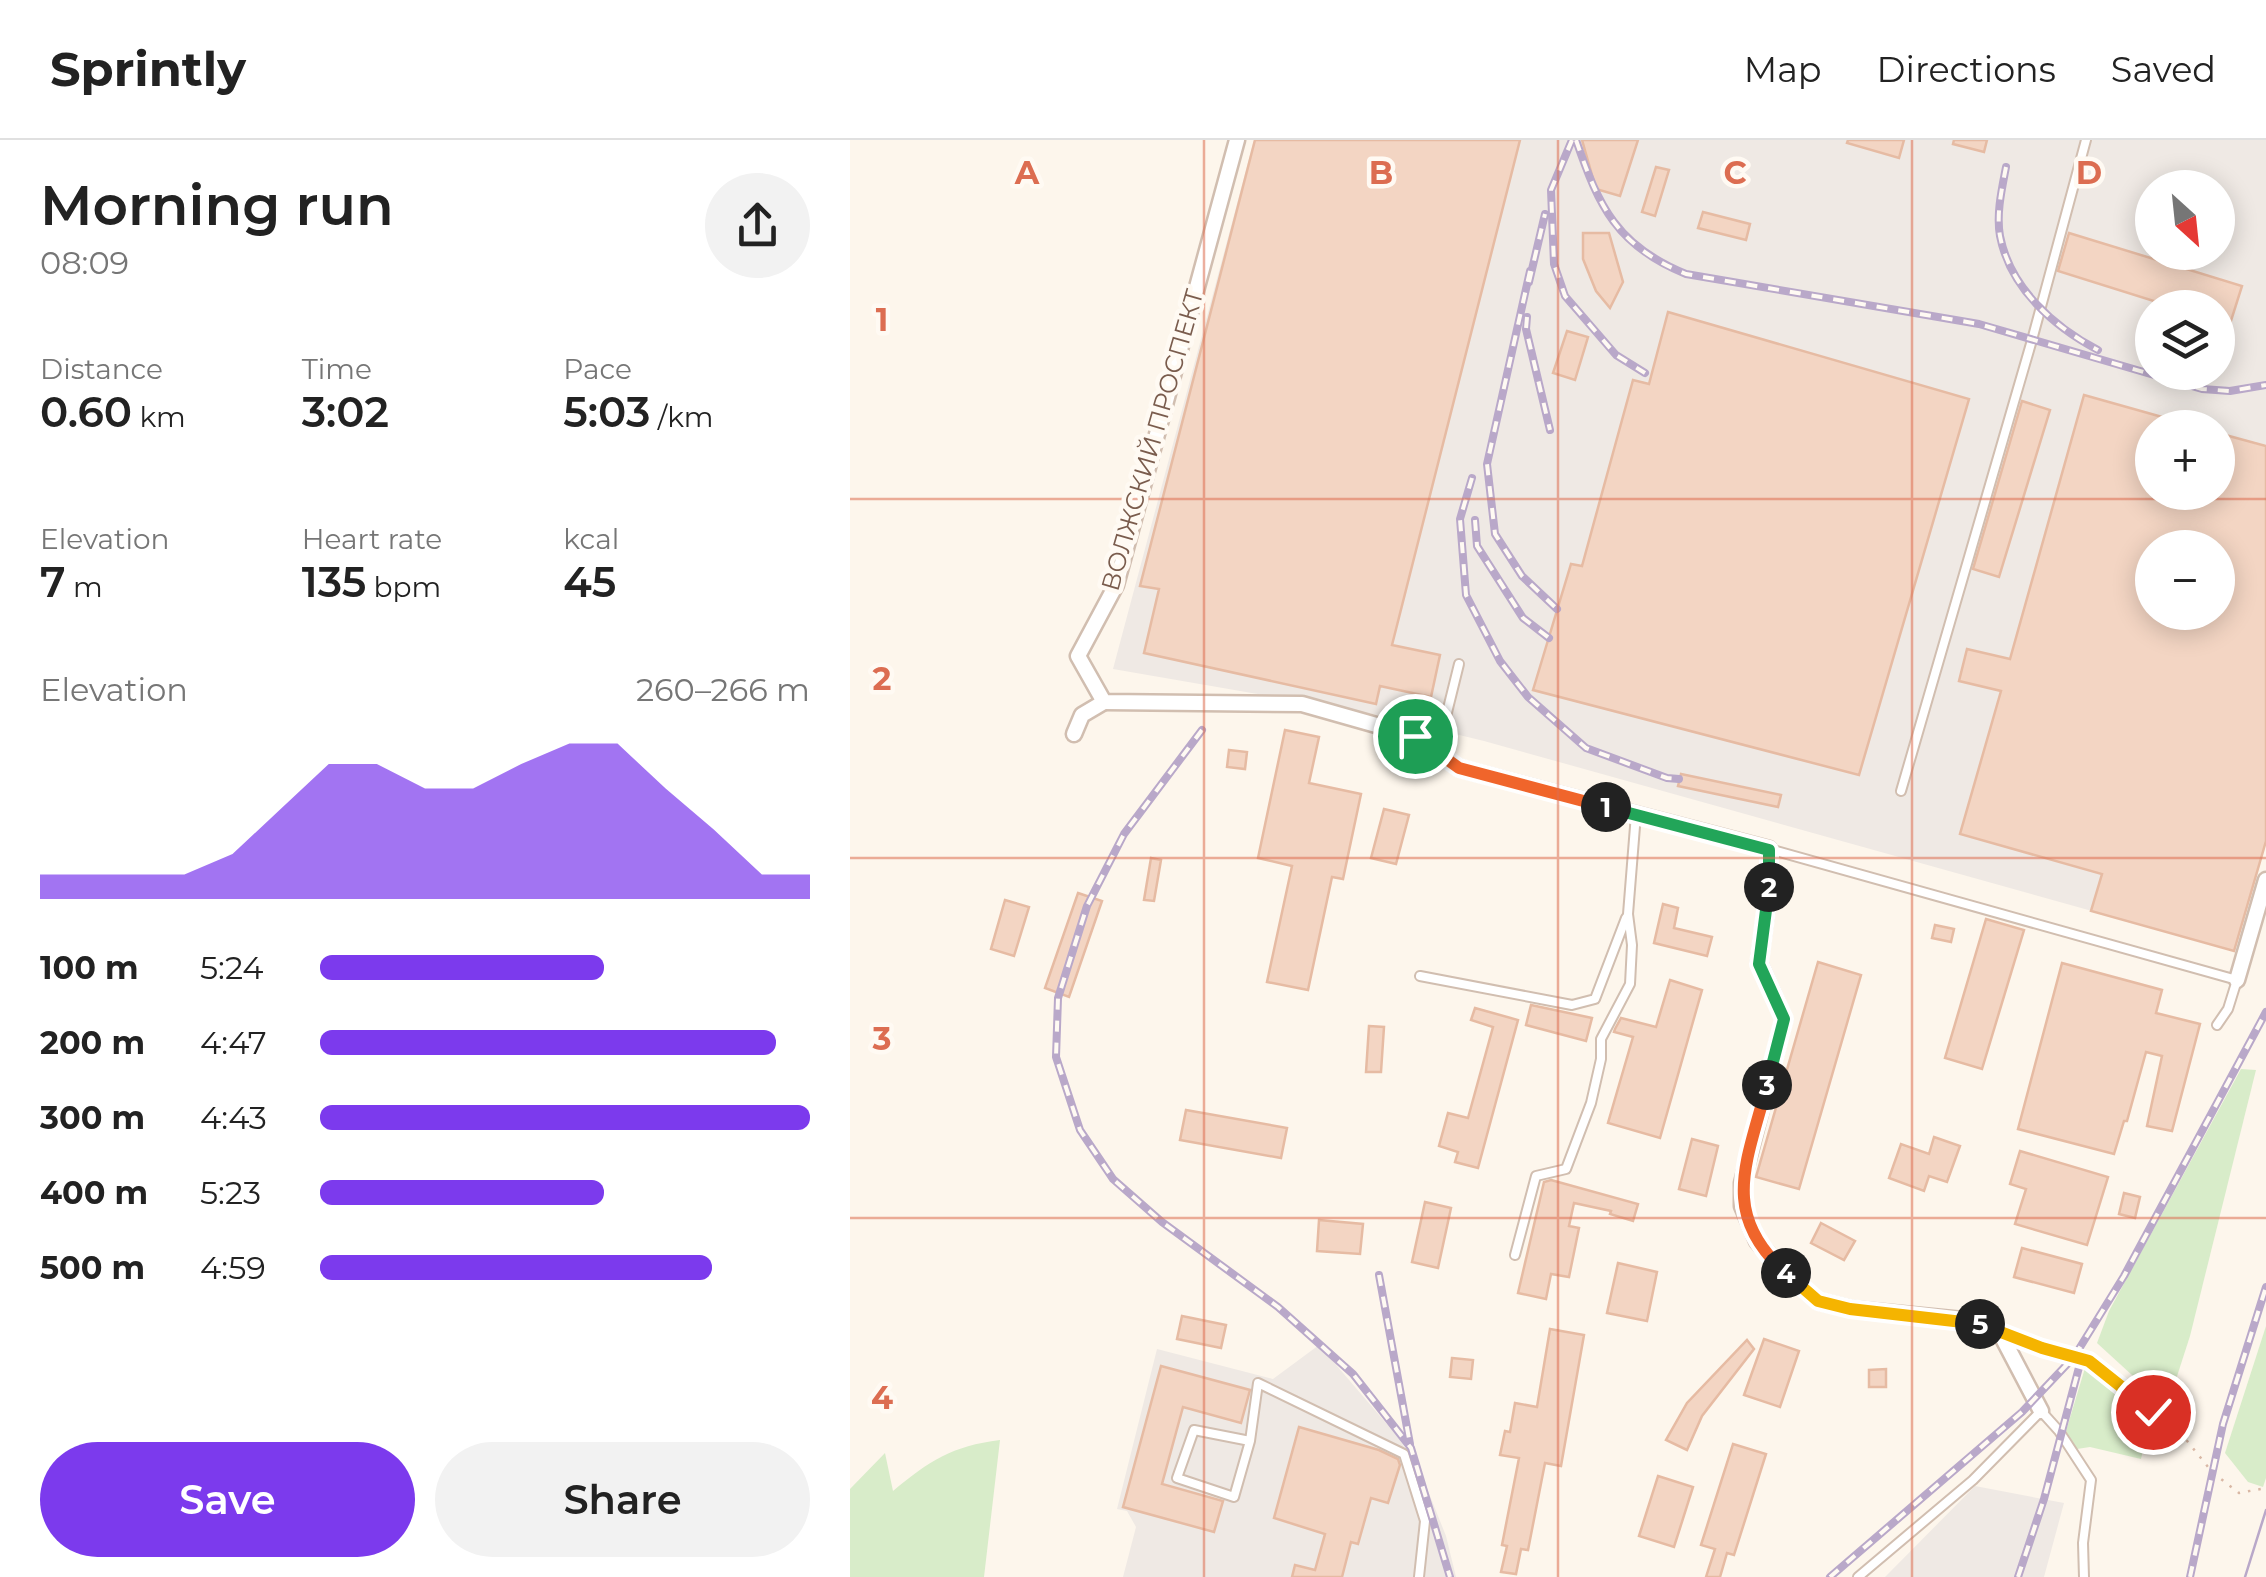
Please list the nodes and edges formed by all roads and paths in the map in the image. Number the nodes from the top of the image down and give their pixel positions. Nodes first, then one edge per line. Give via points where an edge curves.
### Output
1 (1236, 140) edge
2 (2086, 140) edge
3 (1459, 664) dead end
4 (1104, 702) junction
5 (1074, 734) dead end
6 (1438, 752) junction
7 (1901, 791) dead end
8 (1636, 814) junction
9 (1769, 850) junction
10 (2266, 880) edge
11 (1628, 914) junction
12 (1420, 976) dead end
13 (2237, 980) junction
14 (2217, 1025) dead end
15 (1516, 1255) dead end
16 (1999, 1331) junction
17 (2041, 1412) junction
18 (1250, 1442) junction
19 (2266, 1488) edge
20 (1419, 1577) edge
21 (1858, 1577) edge
22 (2084, 1577) edge

1 - 4 street, ВОЛЖСКИЙ ПРОСПЕКТ via 1116,585 1078,656
2 - 7 lane
3 - 6 lane
4 - 5 street via 1082,715
4 - 6 street via 1302,704 1415,736
6 - 8 street via 1459,768
8 - 9 street
8 - 11 lane
9 - 13 lane
9 - 16 street via 1759,964 1784,1019 1742,1183 1742,1206 1756,1240 1818,1301 1974,1321
10 - 13 street
11 - 12 lane via 1596,999 1572,1005
11 - 15 lane via 1630,984 1601,1038 1591,1103 1566,1169 1536,1176
13 - 14 lane
16 - 17 street
16 - 19 path via 2089,1361 2176,1427 2212,1472 2239,1493
17 - 21 lane
17 - 22 lane via 2090,1480
18 - 18 lane via 1194,1430 1177,1478 1234,1497
18 - 20 lane via 1258,1383 1404,1454 1425,1521

